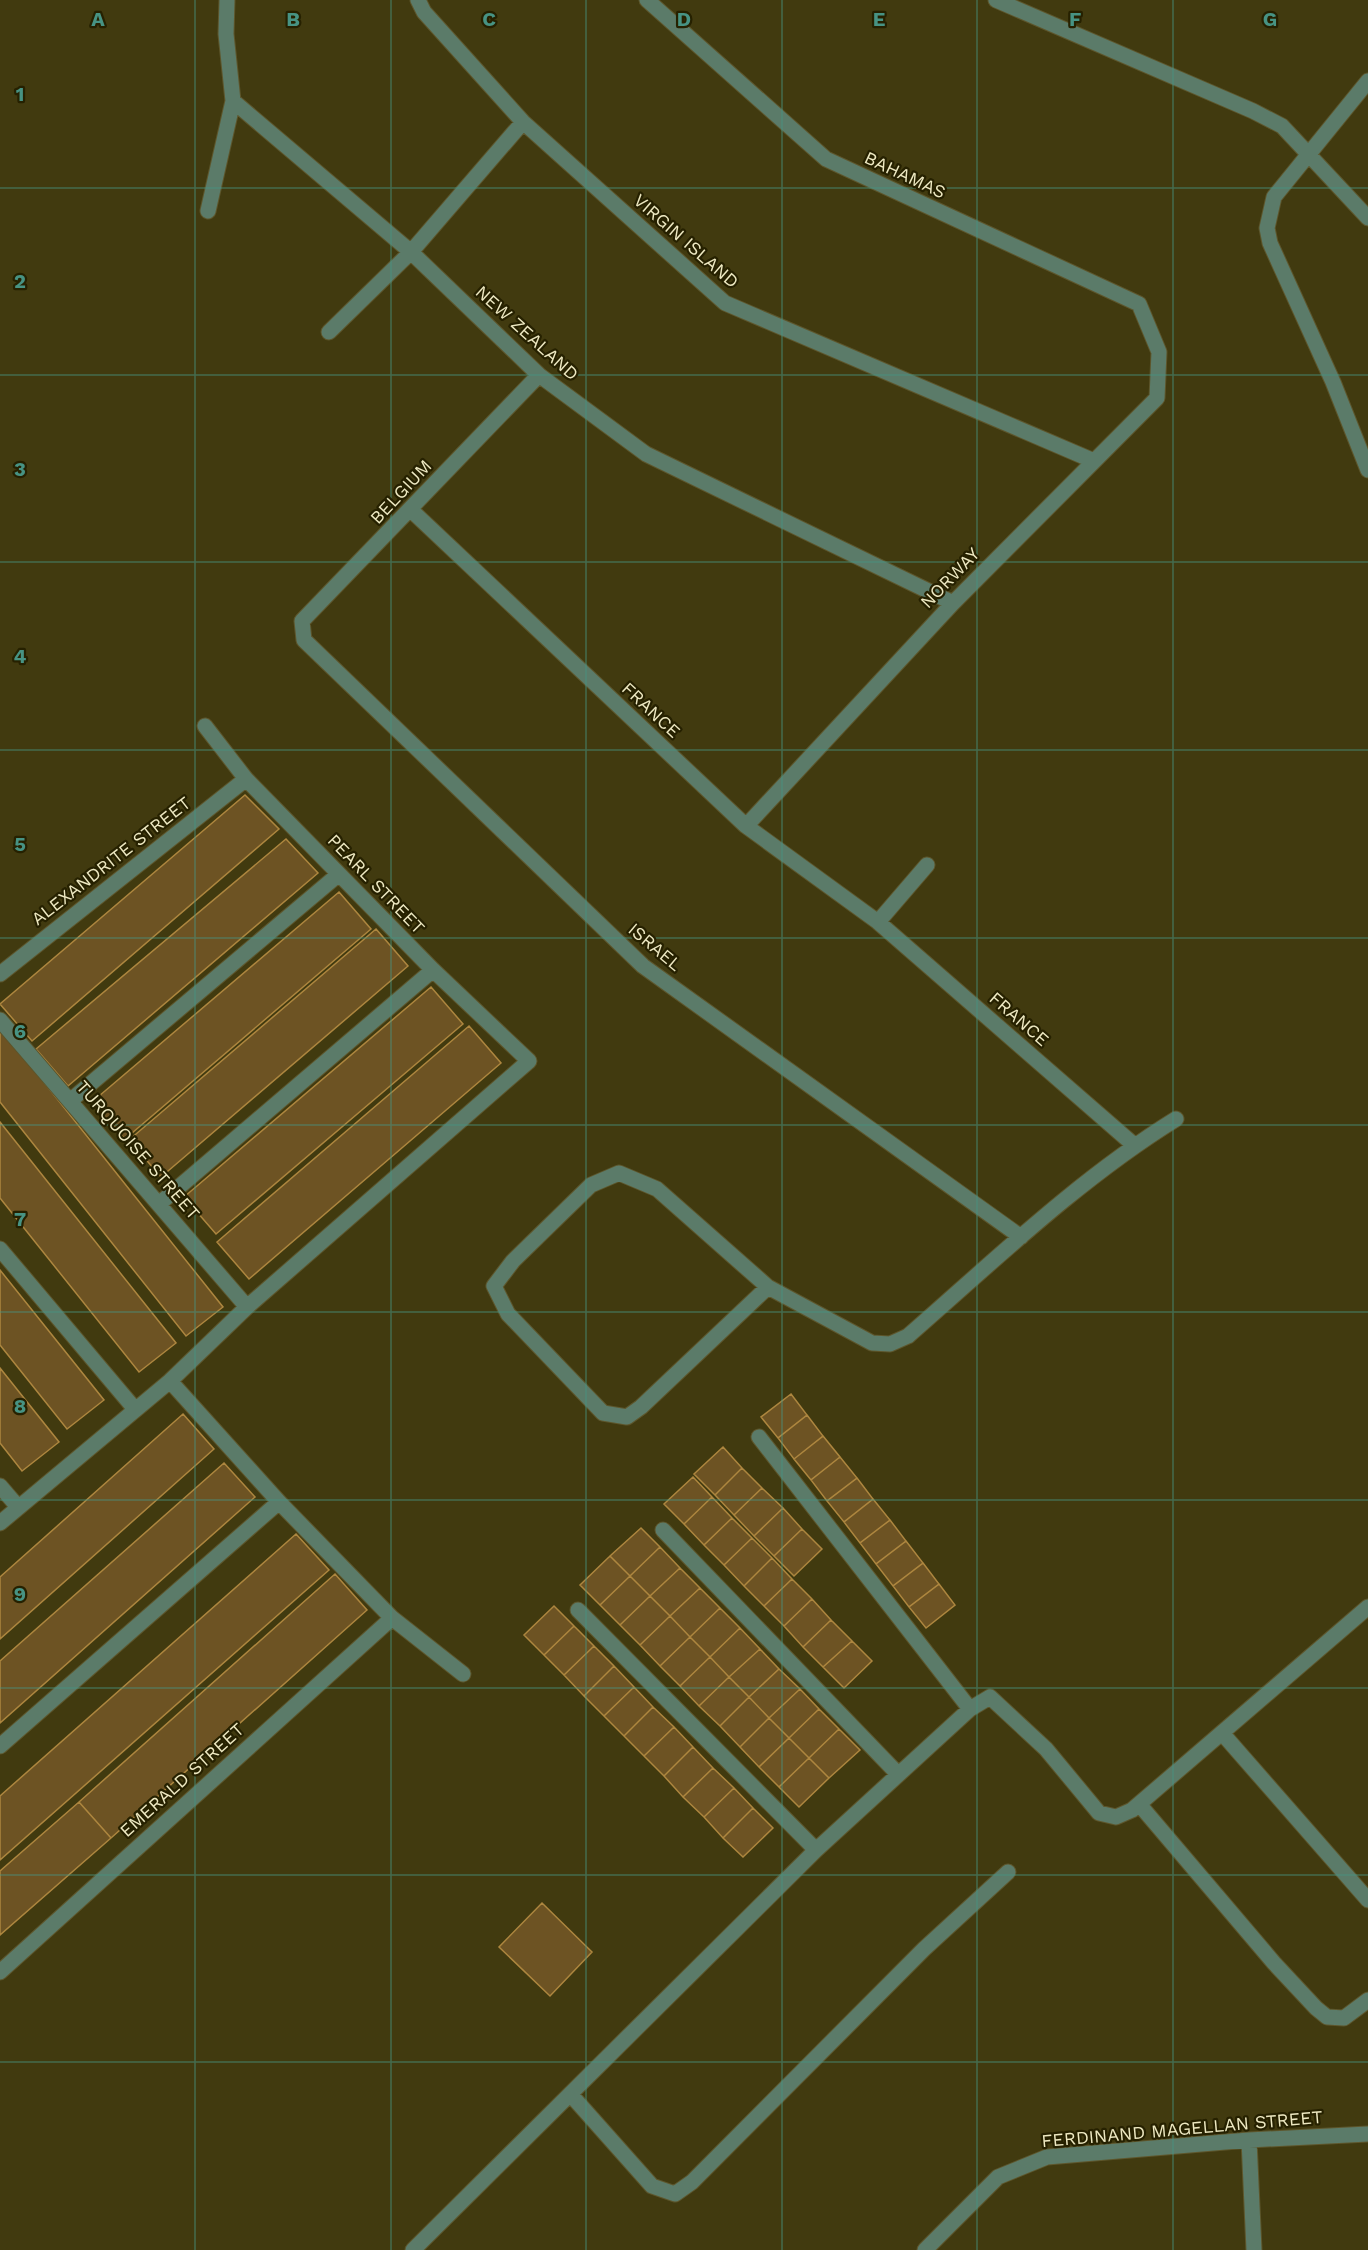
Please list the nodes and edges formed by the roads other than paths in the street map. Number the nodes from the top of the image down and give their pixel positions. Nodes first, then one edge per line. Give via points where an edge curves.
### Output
1 (227, 0) edge
2 (418, 0) edge
3 (647, 0) edge
4 (996, 0) edge
5 (1368, 81) edge
6 (233, 101) junction
7 (523, 122) junction
8 (1309, 152) junction
9 (208, 211) dead end
10 (1368, 218) edge
11 (411, 252) junction
12 (329, 332) dead end
13 (1159, 352) joint
14 (538, 375) junction
15 (1094, 460) junction
16 (1368, 470) edge
17 (411, 510) junction
18 (952, 603) junction
19 (304, 640) joint
20 (205, 726) dead end
21 (246, 779) junction
22 (746, 826) junction
23 (927, 865) dead end
24 (339, 874) junction
25 (878, 922) junction
26 (433, 970) junction
27 (0, 974) edge
28 (0, 1020) edge
29 (70, 1101) junction
30 (1176, 1119) dead end
31 (1134, 1145) junction
32 (159, 1204) junction
33 (1021, 1237) junction
34 (0, 1249) edge
35 (768, 1287) junction
36 (247, 1306) junction
37 (170, 1381) junction
38 (134, 1408) junction
39 (759, 1437) dead end
40 (0, 1486) edge
41 (279, 1502) junction
42 (18, 1507) junction
43 (0, 1523) edge
44 (663, 1530) dead end
45 (1368, 1606) edge
46 (578, 1610) dead end
47 (392, 1618) junction
48 (463, 1674) dead end
49 (970, 1709) junction
50 (1222, 1732) junction
51 (0, 1746) edge
52 (897, 1773) junction
53 (1139, 1804) junction
54 (816, 1851) junction
55 (1008, 1872) dead end
56 (1368, 1900) edge
57 (0, 1972) edge
58 (1368, 2000) edge
59 (572, 2096) junction
60 (1368, 2134) edge
61 (1249, 2140) junction
62 (413, 2250) edge
63 (925, 2250) edge
64 (1254, 2250) edge

1 - 6 street via 226,34
2 - 7 street, VIRGIN ISLAND via 424,12
3 - 13 street, BAHAMAS via 826,159 1139,304
4 - 8 street via 1253,111 1281,126
5 - 8 street
6 - 9 street
6 - 11 street, NEW ZEALAND
7 - 11 street
7 - 15 street, VIRGIN ISLAND via 725,303
8 - 10 street
8 - 16 street via 1274,197 1268,228 1270,243
11 - 12 street
11 - 14 street, NEW ZEALAND
13 - 15 street, NORWAY via 1157,398
14 - 17 street, BELGIUM
14 - 18 street, NEW ZEALAND via 646,454
15 - 18 street, NORWAY
17 - 19 street, BELGIUM via 303,621
17 - 22 street, FRANCE
18 - 22 street, NORWAY
19 - 33 street, ISRAEL via 643,966
20 - 21 street, PEARL STREET
21 - 24 street, PEARL STREET
21 - 27 street, ALEXANDRITE STREET
22 - 25 street, FRANCE
23 - 25 street
24 - 26 street, PEARL STREET
24 - 29 street
25 - 31 street, FRANCE
26 - 32 street
26 - 36 street, PEARL STREET via 529,1061
28 - 29 street, TURQUOISE STREET
29 - 32 street, TURQUOISE STREET
30 - 31 street
31 - 33 street
32 - 36 street, TURQUOISE STREET
33 - 35 street via 909,1336 890,1344 872,1343
34 - 38 street
35 - 35 street via 657,1189 619,1173 591,1185 513,1261 494,1286 508,1314 603,1413 627,1417
36 - 37 street
37 - 38 street
37 - 41 street
38 - 42 street
39 - 49 street
40 - 42 street
41 - 47 street
41 - 51 street
42 - 43 street
44 - 52 street
45 - 50 street
46 - 54 street
47 - 48 street
47 - 57 street, EMERALD STREET
49 - 52 street
49 - 53 street via 990,1697 1046,1749 1099,1814 1116,1816
50 - 53 street
50 - 56 street
52 - 54 street
53 - 58 street via 1316,2008 1327,2017 1344,2018
54 - 59 street
55 - 59 street via 924,1949 692,2182 675,2194 652,2186
59 - 62 street
60 - 61 street, FERDINAND MAGELLAN STREET
61 - 63 street, FERDINAND MAGELLAN STREET via 1047,2157 998,2177
61 - 64 street

